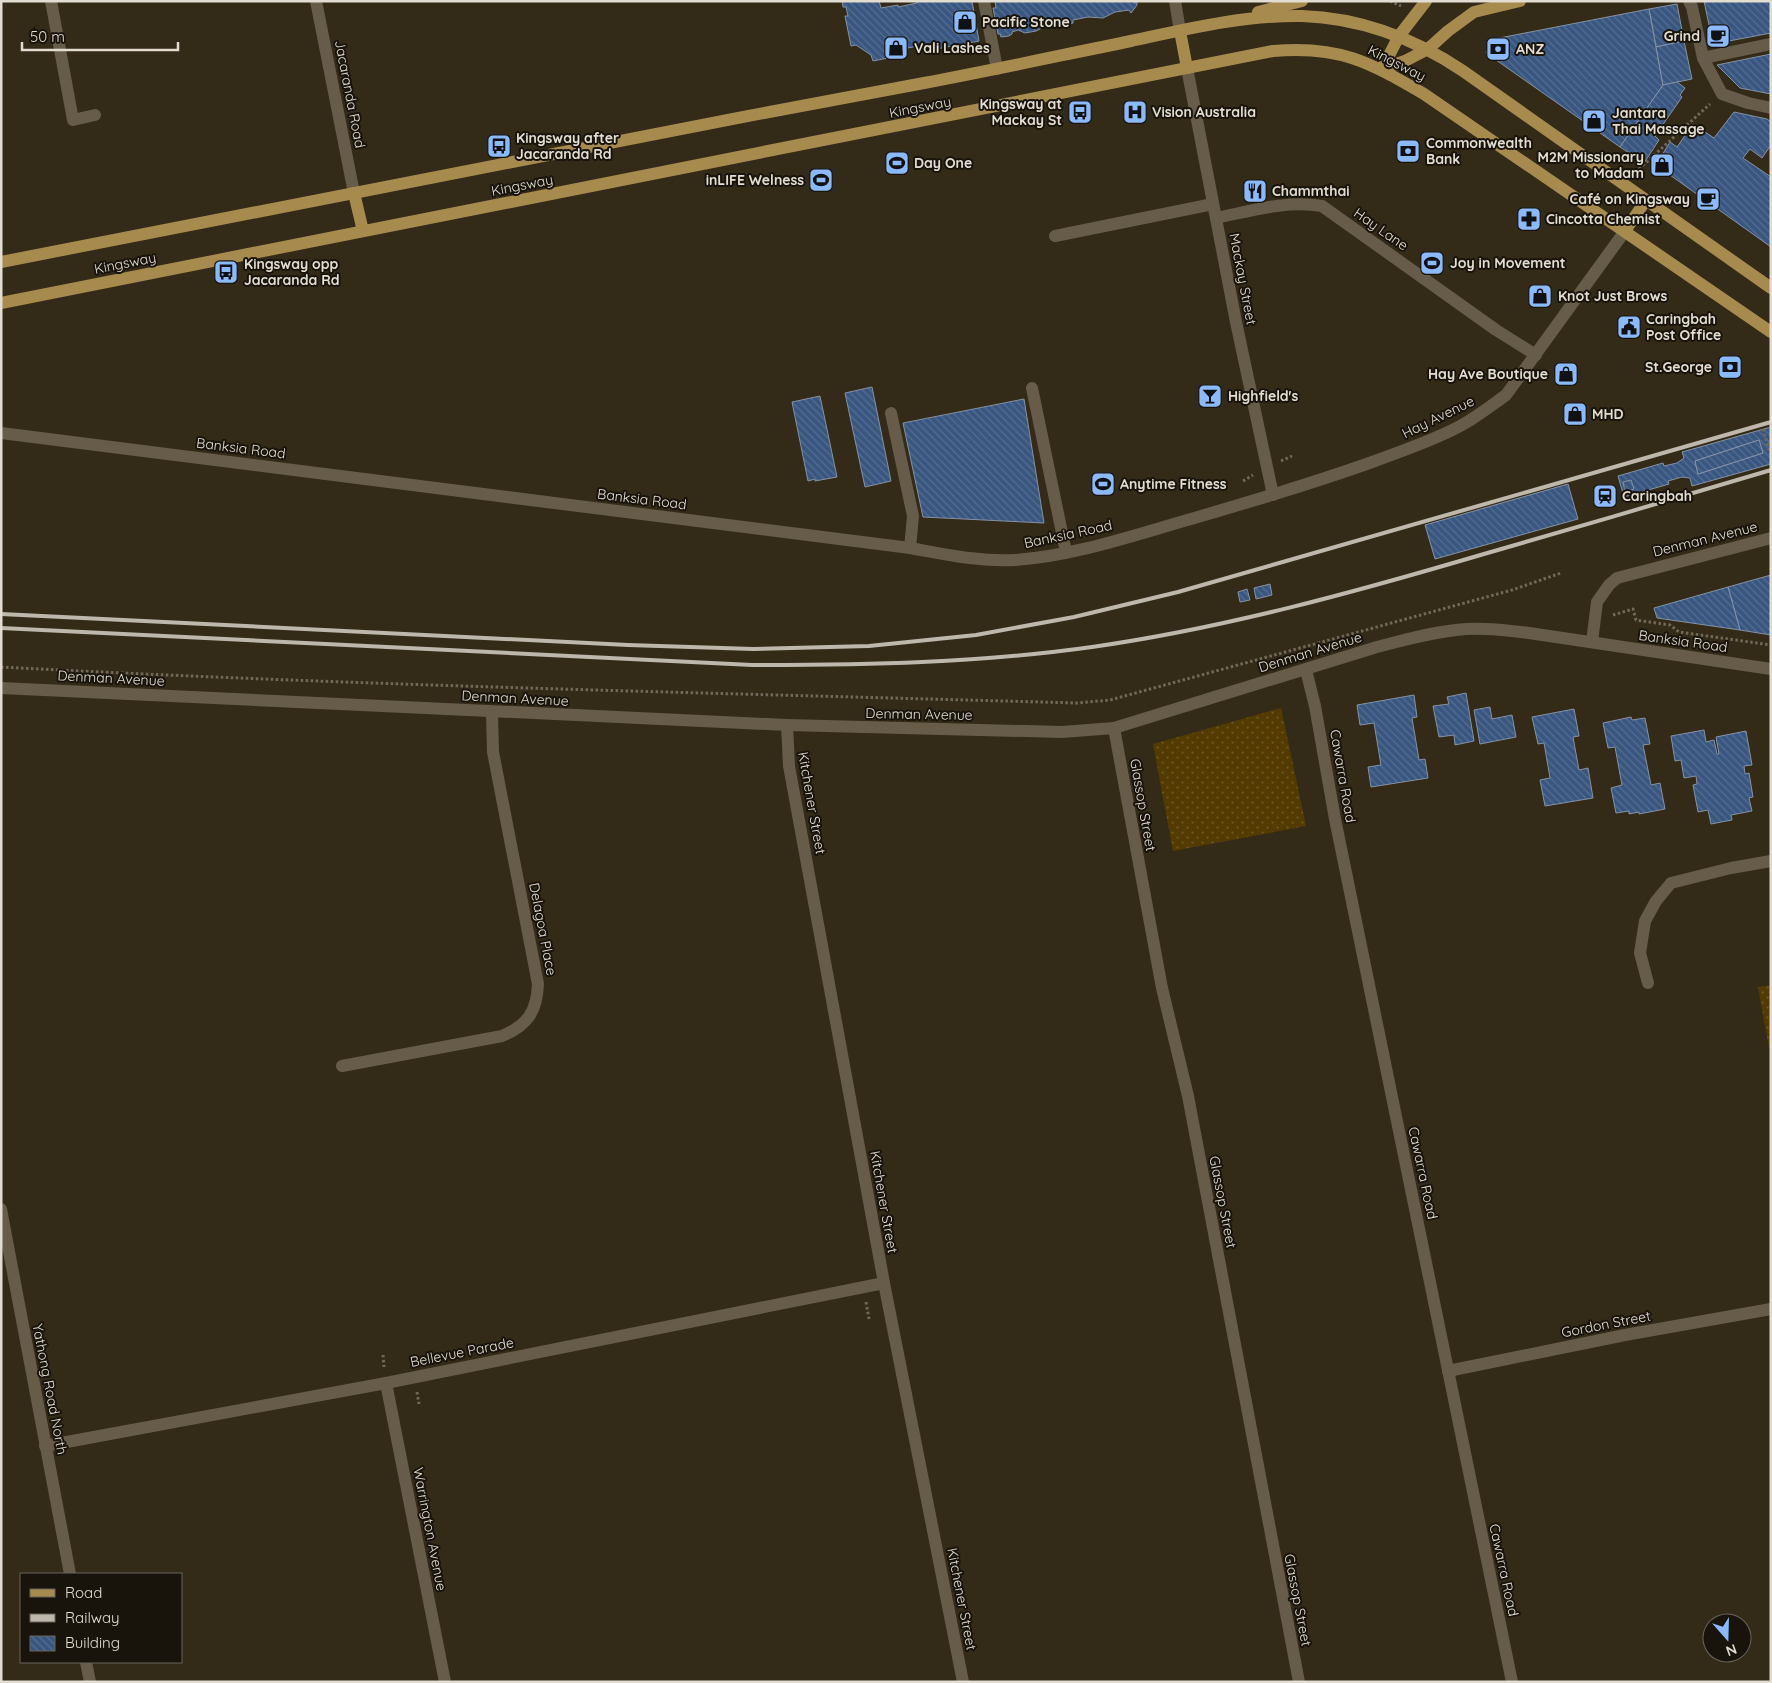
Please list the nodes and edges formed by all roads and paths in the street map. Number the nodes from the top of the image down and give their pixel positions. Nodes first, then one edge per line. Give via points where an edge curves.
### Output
1 (51, 1) edge
2 (316, 1) edge
3 (984, 1) edge
4 (1174, 1) edge
5 (1302, 1) edge
6 (1426, 1) edge
7 (1520, 1) edge
8 (1689, 1) edge
9 (1390, 2) edge
10 (1401, 6) dead end
11 (1186, 29) junction
12 (1399, 36) junction
13 (1771, 44) edge
14 (1428, 49) junction
15 (1703, 58) junction
16 (1187, 68) junction
17 (997, 69) junction
18 (1382, 69) junction
19 (1722, 94) junction
20 (1771, 108) edge
21 (95, 115) dead end
22 (1639, 169) dead end
23 (354, 193) junction
24 (1646, 200) junction
25 (1213, 204) junction
26 (1216, 218) junction
27 (363, 231) junction
28 (1625, 231) junction
29 (1055, 236) dead end
30 (1, 262) edge
31 (1771, 288) edge
32 (1, 303) edge
33 (1771, 332) edge
34 (1536, 355) junction
35 (1032, 388) dead end
36 (891, 413) dead end
37 (1763, 429) dead end
38 (1, 433) edge
39 (1769, 445) edge
40 (1771, 457) edge
41 (1273, 495) junction
42 (1771, 538) edge
43 (910, 548) junction
44 (1066, 552) junction
45 (1561, 573) dead end
46 (1633, 609) dead end
47 (1592, 642) junction
48 (1771, 646) edge
49 (1, 666) edge
50 (1771, 668) edge
51 (1306, 670) junction
52 (1, 688) edge
53 (492, 712) junction
54 (787, 725) junction
55 (1114, 728) junction
56 (1771, 861) edge
57 (1648, 983) dead end
58 (342, 1066) dead end
59 (1, 1209) edge
60 (884, 1283) junction
61 (1771, 1309) edge
62 (1448, 1370) junction
63 (386, 1383) junction
64 (46, 1446) junction
65 (70, 1573) edge
66 (86, 1663) edge
67 (90, 1682) edge
68 (445, 1682) edge
69 (963, 1682) edge
70 (1299, 1682) edge
71 (1512, 1682) edge

1 - 21 street via 73,120
2 - 23 street, Jacaranda Road
3 - 17 street
4 - 11 street
5 - 11 main road
6 - 12 main road
7 - 14 main road via 1474,12
8 - 15 street
9 - 10 path
11 - 12 main road, Kingsway via 1258,17 1302,16 1353,22
11 - 16 main road
11 - 17 main road, Kingsway
12 - 14 main road, Kingsway
12 - 18 main road
13 - 15 street
14 - 18 main road
14 - 24 main road, Kingsway
15 - 19 street
16 - 18 main road, Kingsway via 1273,51 1314,49 1357,59
16 - 25 street, Mackay Street
16 - 27 main road, Kingsway
17 - 23 main road, Kingsway
18 - 28 main road, Kingsway
19 - 20 street
19 - 22 path
23 - 27 main road
23 - 30 main road, Kingsway
24 - 28 main road
24 - 31 main road, Kingsway
25 - 26 street, Mackay Street
25 - 29 street
26 - 34 street, Hay Lane via 1288,204 1322,206
26 - 41 street, Mackay Street
27 - 32 main road, Kingsway
28 - 33 main road, Kingsway
28 - 34 street, Hay Avenue
34 - 41 street, Hay Avenue via 1506,395 1461,425 1412,447
35 - 44 street
36 - 43 street via 913,516
37 - 39 path
38 - 43 street, Banksia Road
39 - 40 path
41 - 44 street, Banksia Road
42 - 47 street, Denman Avenue via 1617,578 1597,602
43 - 44 street, Banksia Road via 967,558 1014,560
45 - 49 path via 1512,590 1110,700 1077,703 626,691
46 - 48 path via 1636,620 1670,625 1678,632
47 - 50 street, Banksia Road
47 - 51 street, Denman Avenue via 1493,629 1457,630 1416,636
51 - 55 street, Denman Avenue
51 - 62 street, Cawarra Road
52 - 53 street, Denman Avenue
53 - 54 street, Denman Avenue
53 - 58 street, Delagoa Place via 493,752 538,984 535,1007 522,1025 502,1036
54 - 55 street, Denman Avenue via 1062,732
54 - 60 street, Kitchener Street via 789,766
55 - 70 street, Glassop Street via 1162,988 1188,1096
56 - 57 street via 1671,884 1645,921 1640,953
59 - 64 street, Yathong Road North
60 - 63 street, Bellevue Parade
60 - 69 street, Kitchener Street
61 - 62 street, Gordon Street
62 - 71 street, Cawarra Road
63 - 64 street, Bellevue Parade
63 - 68 street, Warrington Avenue
64 - 65 street, Yathong Road North
66 - 67 street

